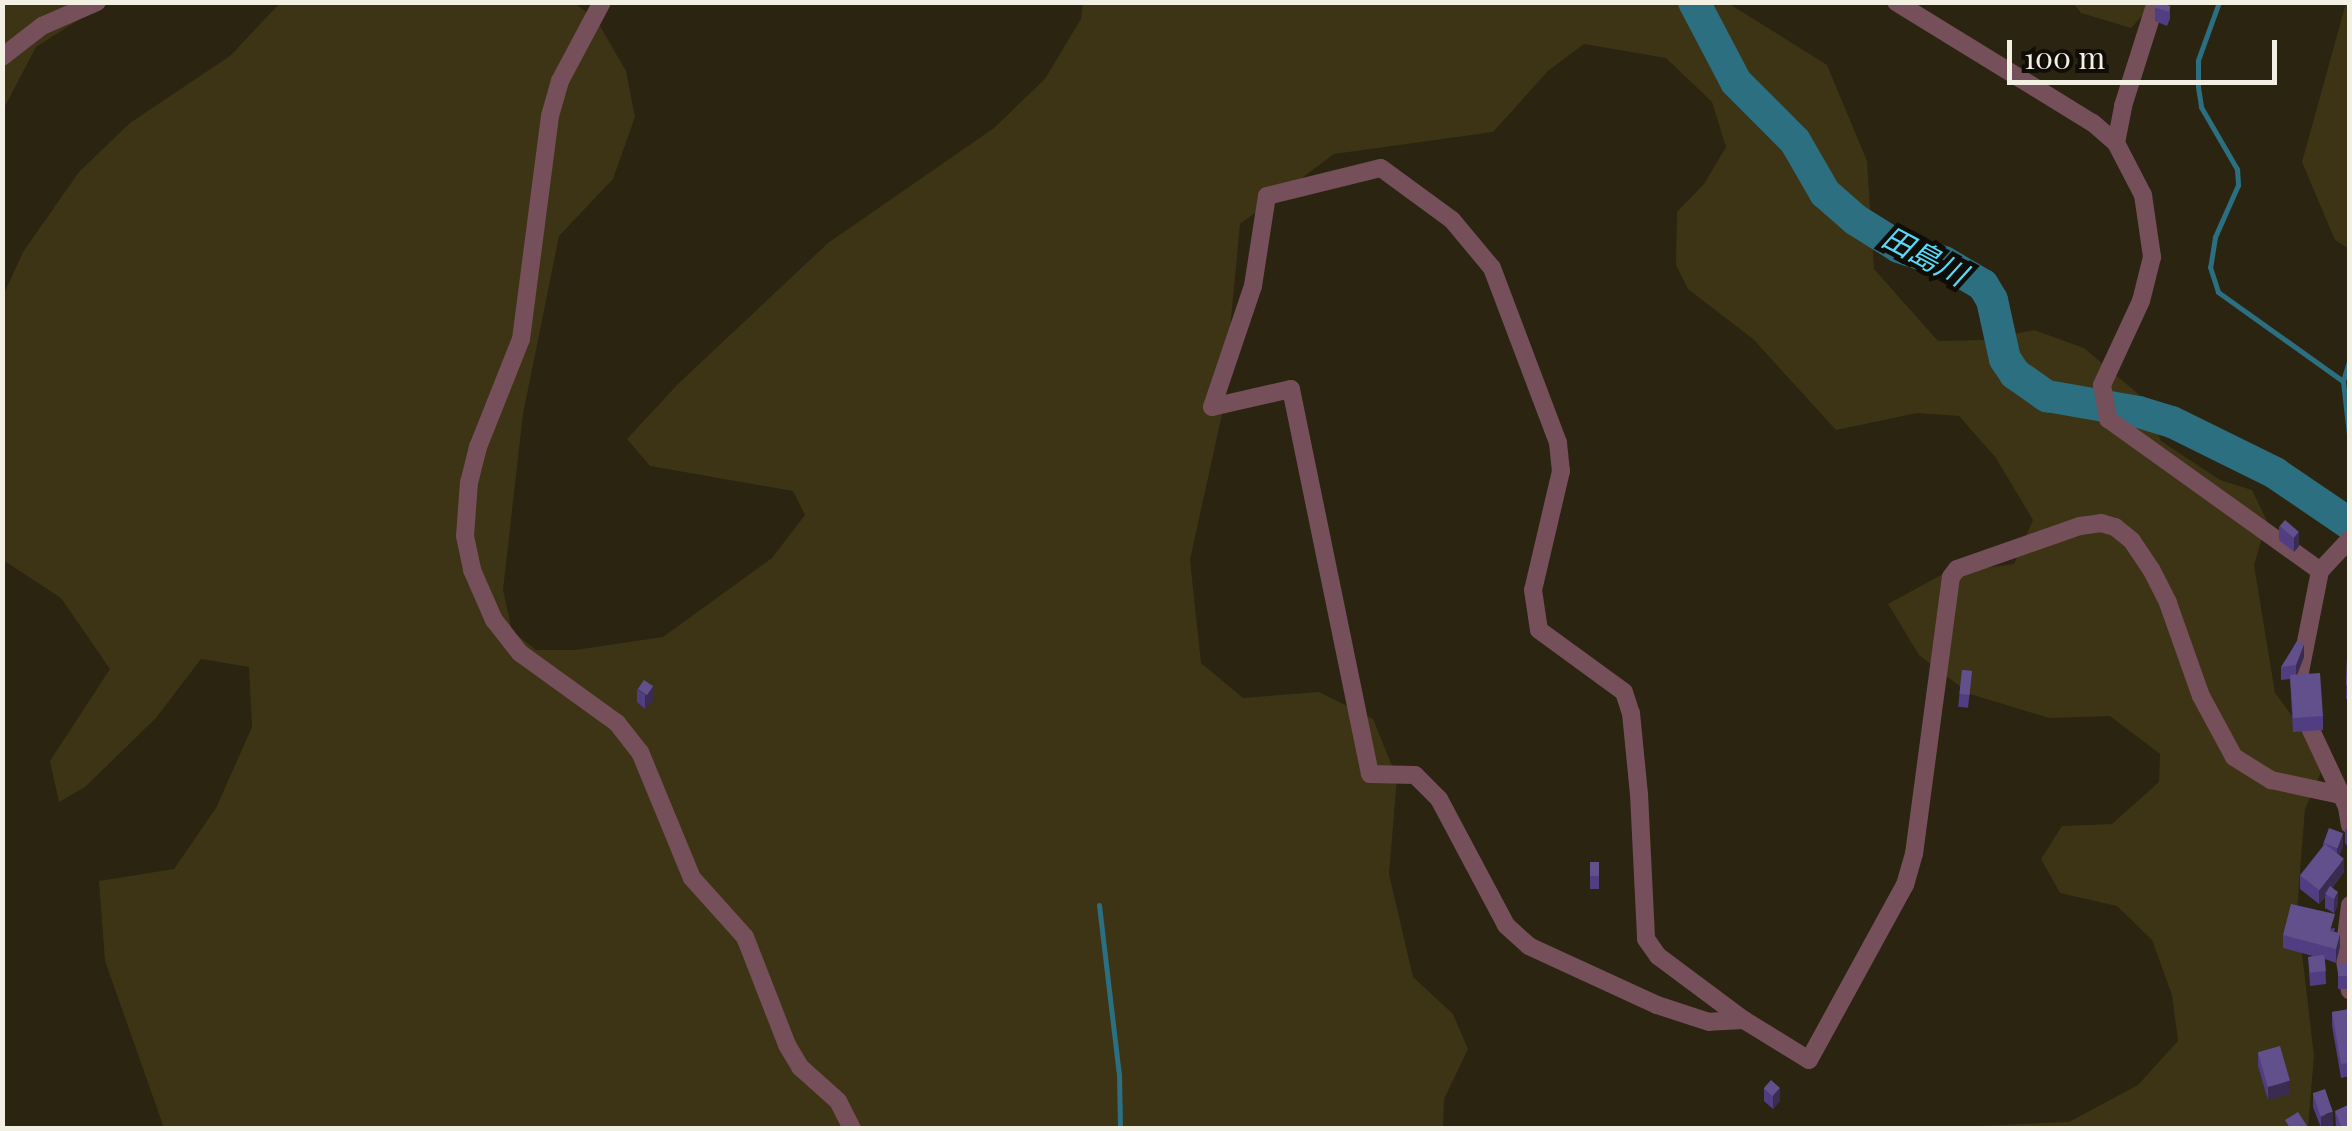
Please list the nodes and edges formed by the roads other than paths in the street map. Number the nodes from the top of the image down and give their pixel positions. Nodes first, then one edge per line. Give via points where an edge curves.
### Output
1 (97, 2) edge
2 (602, 2) edge
3 (1896, 2) edge
4 (2156, 2) edge
5 (2, 57) edge
6 (2116, 143) junction
7 (2350, 539) edge
8 (2320, 571) junction
9 (2341, 796) junction
10 (2350, 825) edge
11 (2350, 905) edge
12 (2350, 991) edge
13 (1744, 1020) junction
14 (852, 1128) edge

1 - 5 street via 42,26
2 - 14 street via 560,81 550,116 521,339 469,482 465,536 472,570 494,620 520,653 617,723 640,752 692,878 745,937 800,1068 838,1101
3 - 6 street
4 - 6 street
6 - 8 street via 2144,194 2152,257 2141,301 2102,386 2108,419
7 - 8 street
8 - 9 street via 2300,672 2303,713
9 - 10 street
9 - 13 street via 2271,780 2234,757 2201,696 2151,569 2115,527 2080,526 1958,569 1905,885 1809,1060
11 - 12 street via 2344,954
13 - 13 street via 1709,1022 1656,1005 1529,946 1506,925 1439,799 1415,776 1370,774 1291,389 1212,406 1253,286 1267,196 1380,168 1452,220 1492,268 1558,444 1561,470 1533,590 1540,630 1624,692 1639,794 1646,939 1658,956

